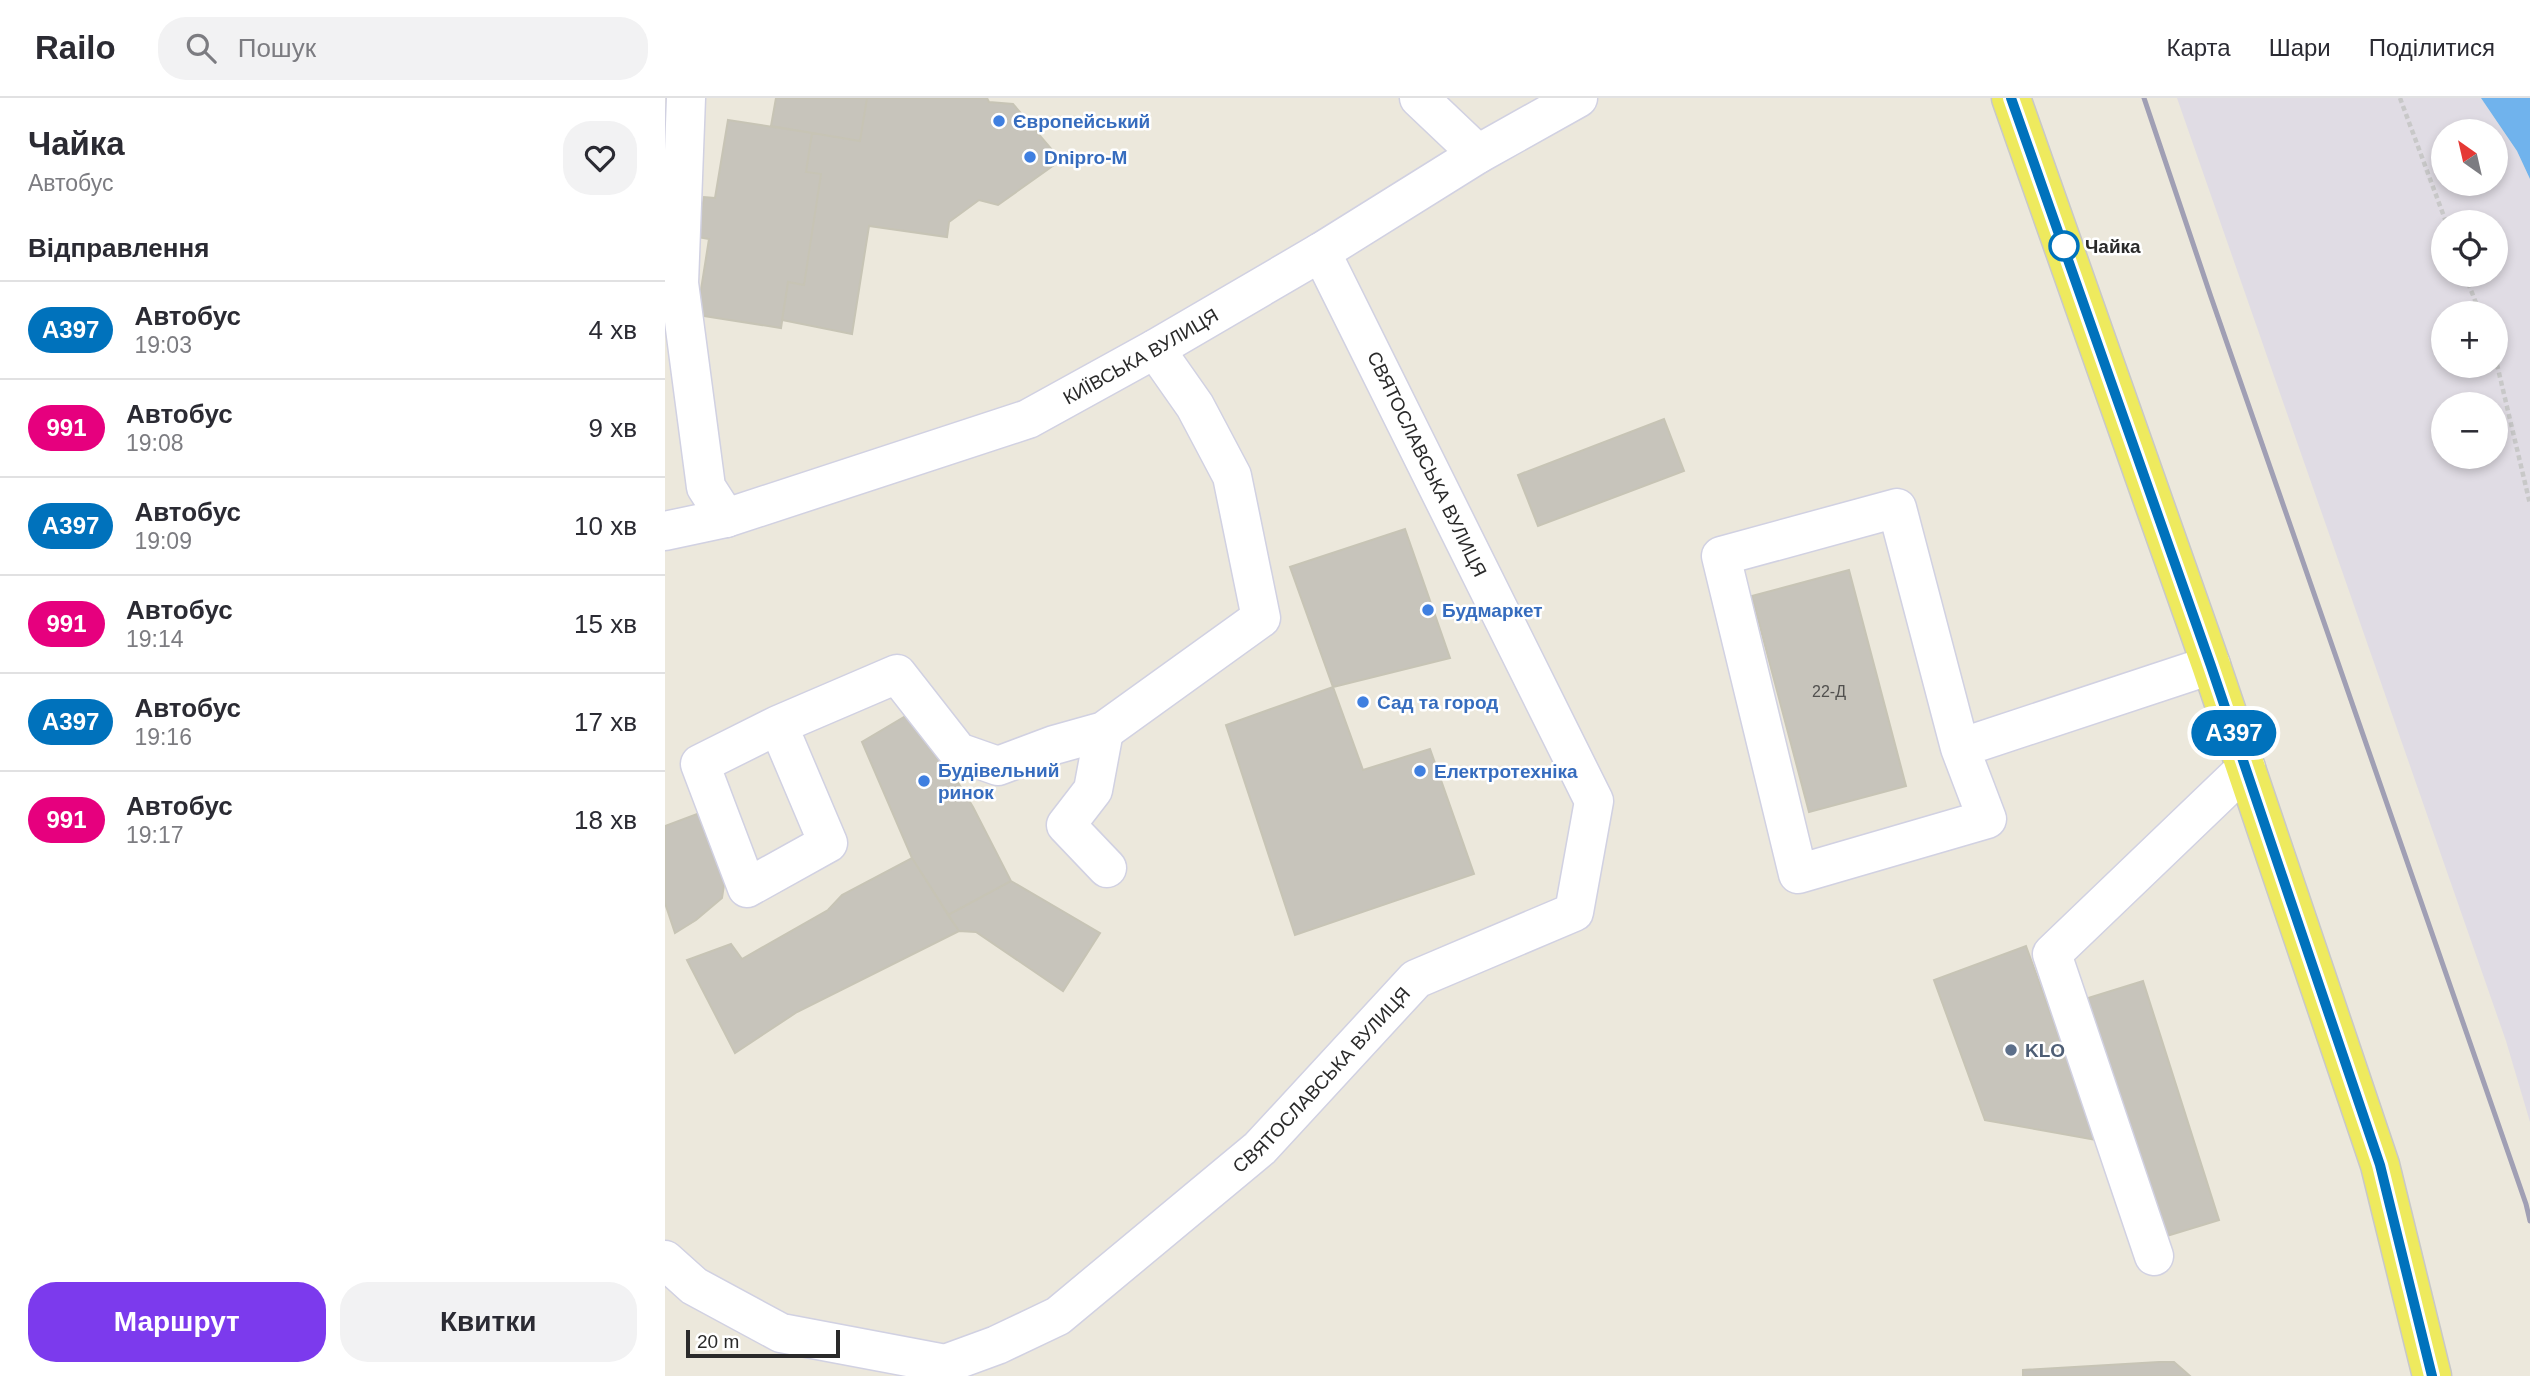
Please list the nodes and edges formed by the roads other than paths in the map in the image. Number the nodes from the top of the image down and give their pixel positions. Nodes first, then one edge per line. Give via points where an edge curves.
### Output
1 (686, 98) edge
2 (1419, 98) edge
3 (1578, 98) edge
4 (2011, 98) edge
5 (1478, 154) junction
6 (673, 248) edge
7 (1321, 252) junction
8 (1155, 349) junction
9 (726, 518) junction
10 (665, 531) edge
11 (2211, 666) junction
12 (778, 725) dead end
13 (1104, 731) junction
14 (1960, 748) junction
15 (2246, 768) junction
16 (1107, 868) dead end
17 (2154, 1256) dead end
18 (665, 1260) edge
19 (946, 1370) edge
20 (2432, 1376) edge

1 - 6 street
2 - 5 street
3 - 5 street, КИЇВСЬКА ВУЛИЦЯ
4 - 11 main road
5 - 7 street, КИЇВСЬКА ВУЛИЦЯ
6 - 9 street via 706,487
7 - 8 street, КИЇВСЬКА ВУЛИЦЯ
7 - 19 street, СВЯТОСЛАВСЬКА ВУЛИЦЯ via 1594,801 1574,912 1416,979 1260,1148 1058,1316
8 - 9 street, КИЇВСЬКА ВУЛИЦЯ via 1028,419
8 - 13 street via 1195,406 1232,476 1261,618
9 - 10 street, КИЇВСЬКА ВУЛИЦЯ
11 - 14 street
11 - 15 main road
12 - 13 street via 897,674 958,752 998,766
13 - 16 street via 1093,790 1066,825
14 - 14 street via 1896,508 1721,556 1798,874 1987,819
15 - 17 street via 2052,954
15 - 20 main road via 2380,1165
18 - 19 street, СВЯТОСЛАВСЬКА ВУЛИЦЯ via 694,1286 781,1333

